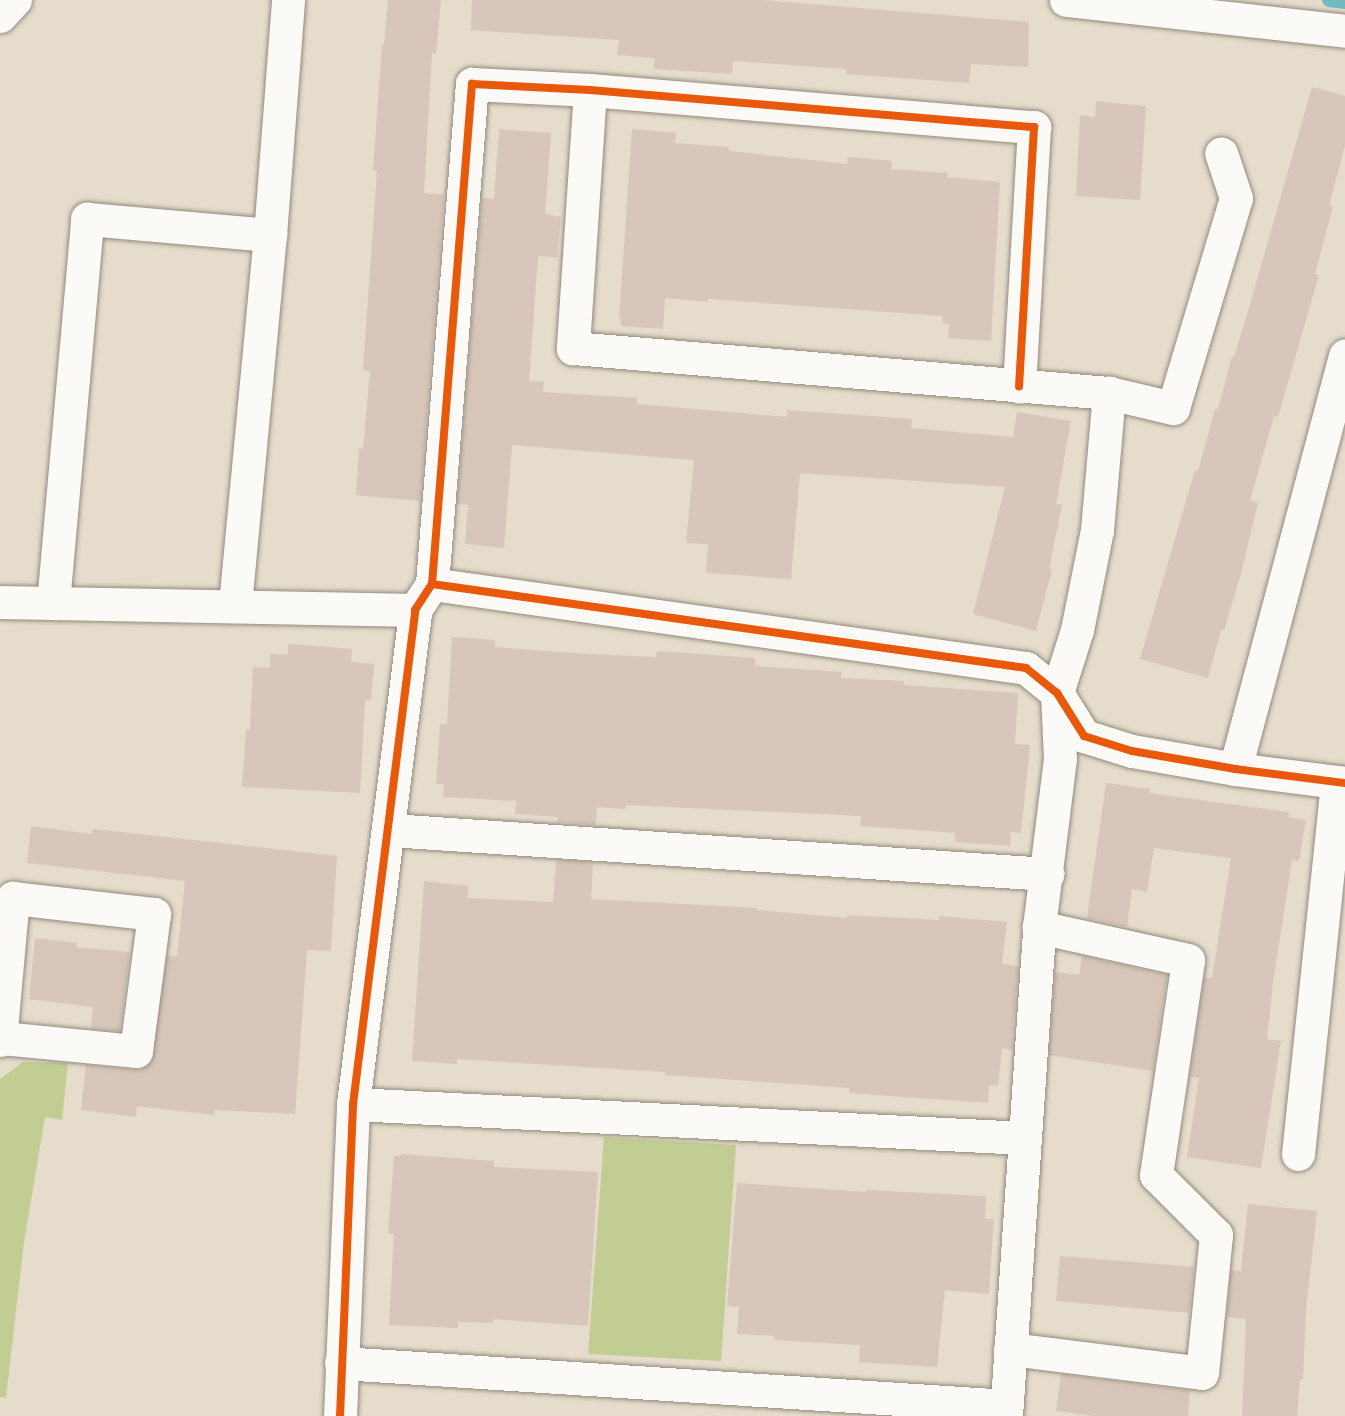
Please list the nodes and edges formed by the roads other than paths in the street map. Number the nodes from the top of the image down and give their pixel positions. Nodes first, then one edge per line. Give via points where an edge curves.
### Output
1 (15, 0) edge
2 (288, 0) edge
3 (1066, 0) edge
4 (0, 16) edge
5 (1345, 32) edge
6 (590, 90) junction
7 (1221, 153) dead end
8 (270, 235) junction
9 (1345, 355) edge
10 (1019, 387) junction
11 (1108, 393) junction
12 (424, 597) junction
13 (0, 602) edge
14 (53, 603) junction
15 (235, 604) junction
16 (1057, 693) junction
17 (1235, 769) junction
18 (1341, 782) edge
19 (390, 830) junction
20 (1048, 874) junction
21 (1039, 927) junction
22 (1, 1039) edge
23 (353, 1104) junction
24 (1025, 1138) junction
25 (1298, 1154) dead end
26 (1011, 1349) junction
27 (341, 1363) junction
28 (1006, 1411) edge
29 (340, 1416) edge

1 - 4 street
2 - 8 street
3 - 5 street
6 - 10 street via 1034,127
6 - 10 street via 573,348
6 - 12 street via 472,84
7 - 11 street via 1236,198 1173,408
8 - 14 street via 87,219
8 - 15 street
9 - 17 street
10 - 11 street
11 - 16 street via 1097,530 1077,630
12 - 15 street
12 - 16 street via 1026,668
12 - 19 street
13 - 14 street
14 - 15 street
16 - 17 street via 1084,736 1132,751
16 - 20 street via 1060,759
17 - 18 street
18 - 25 street
19 - 20 street
19 - 23 street
20 - 21 street
21 - 24 street
21 - 26 street via 1188,960 1156,1175 1216,1235 1202,1374
22 - 22 street via 136,1051 154,914 13,898
23 - 24 street
23 - 27 street
24 - 26 street
26 - 28 street
27 - 28 street
27 - 29 street

